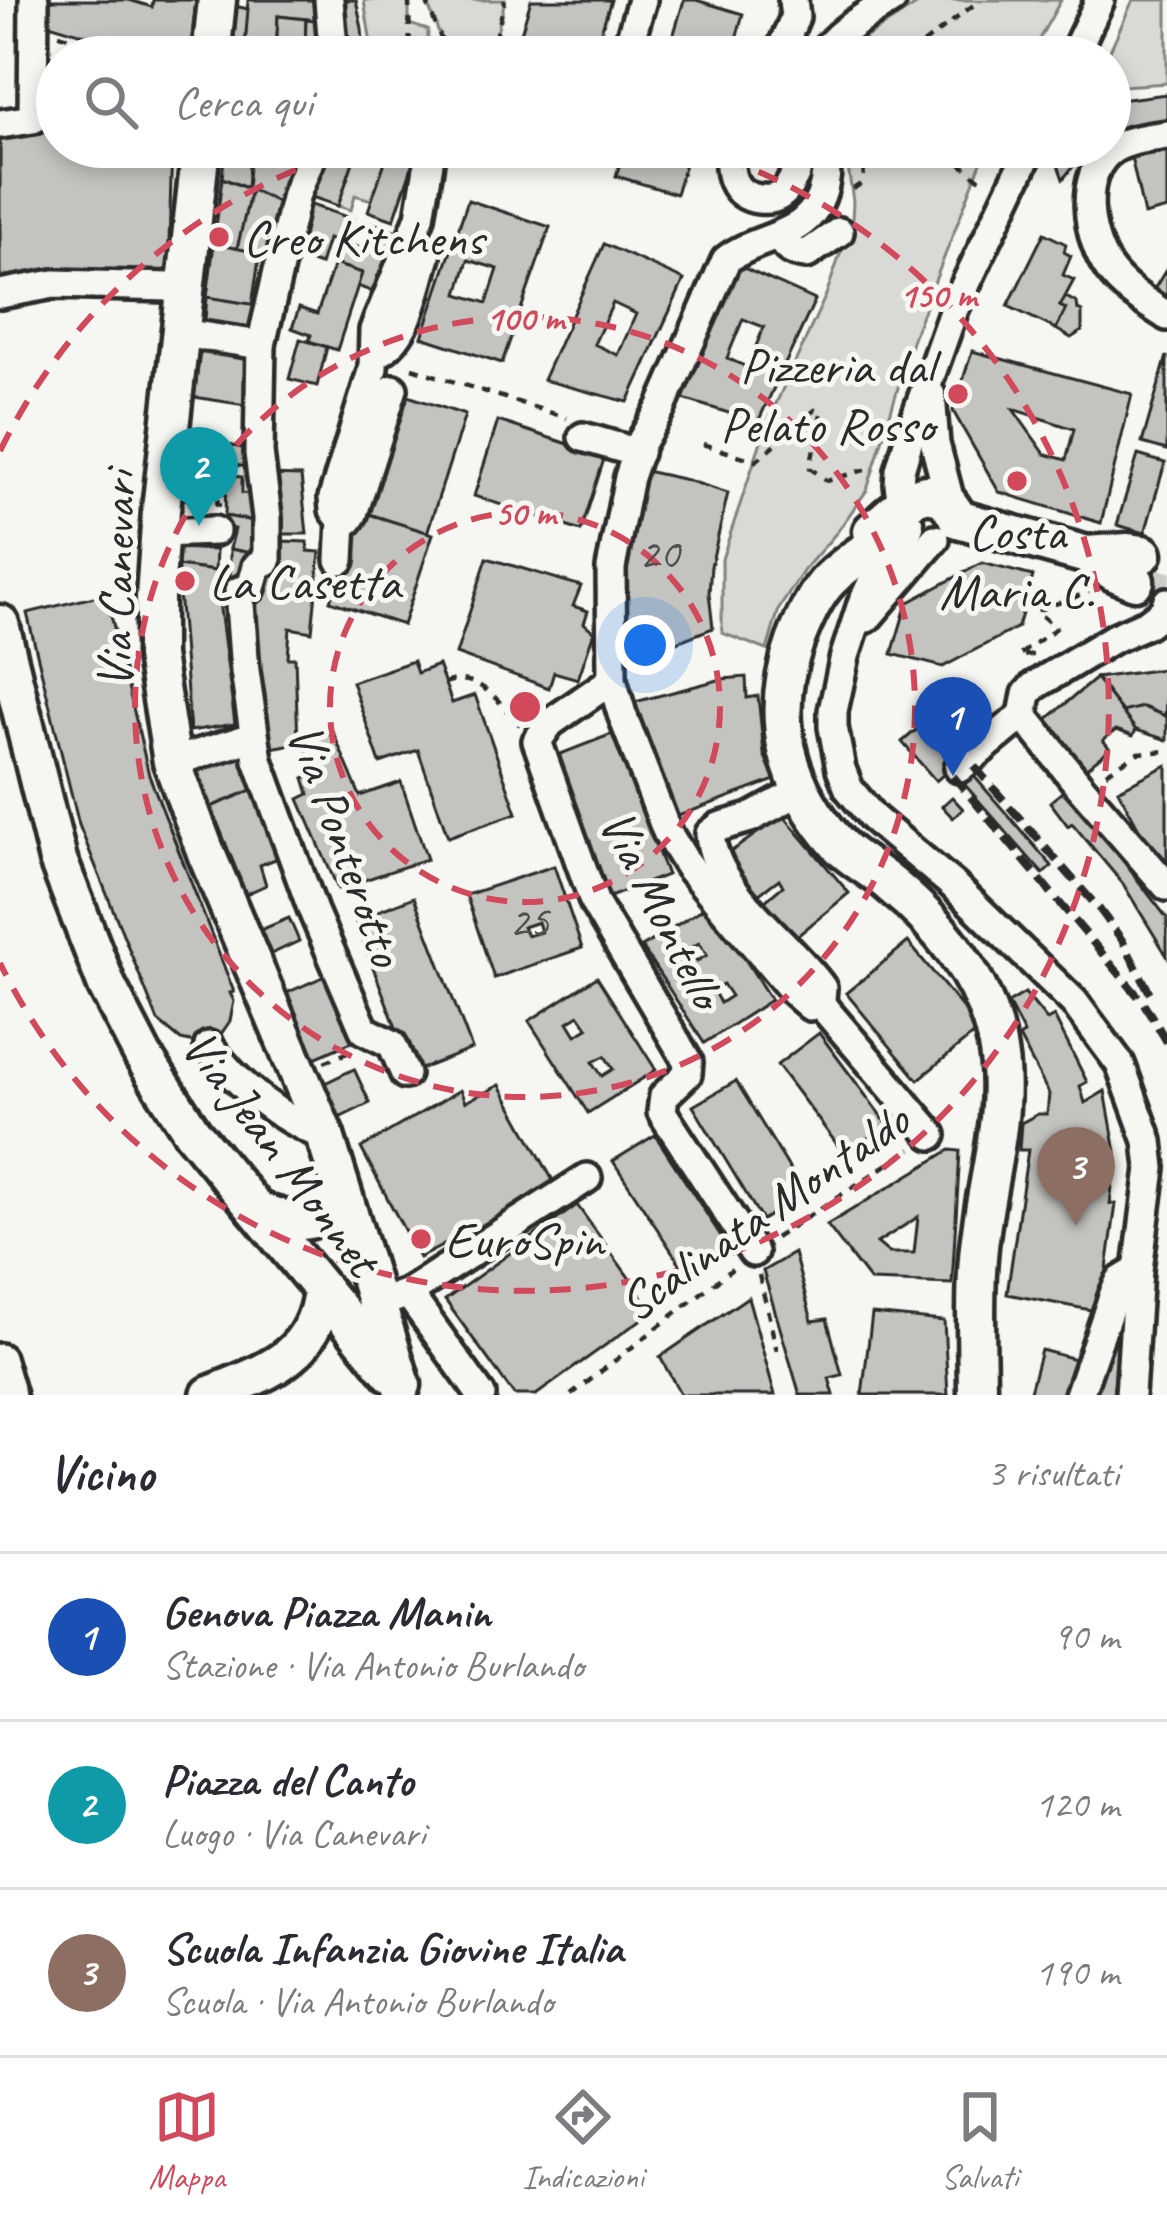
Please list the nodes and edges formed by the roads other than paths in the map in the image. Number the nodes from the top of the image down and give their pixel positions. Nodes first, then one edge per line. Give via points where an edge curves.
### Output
1 (217, 0) edge
2 (329, 0) edge
3 (642, 0) edge
4 (793, 0) edge
5 (892, 0) edge
6 (1100, 0) edge
7 (213, 36) edge
8 (332, 36) edge
9 (631, 36) edge
10 (787, 36) edge
11 (841, 36) edge
12 (1083, 36) edge
13 (36, 112) edge
14 (0, 124) edge
15 (1167, 135) edge
16 (1131, 141) edge
17 (199, 168) edge
18 (307, 168) edge
19 (428, 168) edge
20 (729, 168) edge
21 (794, 168) edge
22 (825, 168) edge
23 (1021, 168) edge
24 (1097, 168) edge
25 (839, 232) dead end
26 (779, 236) junction
27 (426, 257) dead end
28 (170, 286) dead end
29 (0, 294) edge
30 (1167, 316) edge
31 (181, 333) junction
32 (261, 345) junction
33 (379, 350) junction
34 (931, 379) junction
35 (393, 389) dead end
36 (579, 429) road end
37 (638, 453) junction
38 (918, 510) junction
39 (341, 520) junction
40 (215, 531) dead end
41 (159, 533) junction
42 (340, 560) dead end
43 (1139, 567) tunnel mouth
44 (1166, 606) edge
45 (0, 624) edge
46 (612, 680) junction
47 (1023, 715) junction
48 (253, 736) junction
49 (172, 762) junction
50 (959, 768) dead end
51 (800, 791) junction
52 (1167, 886) edge
53 (819, 1002) junction
54 (209, 1046) dead end
55 (405, 1074) dead end
56 (932, 1135) road end
57 (325, 1136) junction
58 (586, 1178) dead end
59 (339, 1182) junction
60 (261, 1212) junction
61 (753, 1252) road end
62 (1138, 1270) junction
63 (322, 1292) junction
64 (392, 1299) junction
65 (0, 1358) edge
66 (407, 1390) edge
67 (11, 1395) edge
68 (211, 1395) edge
69 (481, 1395) edge
70 (977, 1395) edge
71 (1079, 1395) edge
72 (1130, 1395) edge

1 - 7 main road
2 - 8 street
3 - 9 street
4 - 10 street
5 - 11 street
6 - 12 street
13 - 14 street
15 - 16 street
17 - 31 main road, Via Canevari
18 - 32 street, Via Ponterotto
19 - 33 street via 420,217 374,330
20 - 21 street via 747,198 772,200 787,190
22 - 26 street, Via Montello via 819,203
23 - 34 street via 954,309
24 - 30 street via 1091,225 1106,265
25 - 26 street via 807,254 784,247
26 - 37 street, Via Montello via 726,260
27 - 33 street via 406,318 392,344
28 - 29 street via 54,284
31 - 32 street
31 - 41 main road, Via Canevari
32 - 48 street, Via Ponterotto via 267,561 257,566 251,588 239,591
33 - 39 street via 333,498
34 - 38 street
34 - 38 street via 914,422
35 - 39 street via 353,514
36 - 37 street
37 - 46 street, Via Montello via 611,568
38 - 43 main road via 1081,569
38 - 51 main road via 857,544 802,622 782,691
38 - 62 street via 862,604 833,711 836,749 849,789 873,818 1074,1002 1120,1064 1151,1168
39 - 42 street
40 - 41 street
41 - 49 main road, Via Canevari via 155,656
44 - 47 street via 1034,686
45 - 60 main road, Via Jean Monnet via 58,860 107,986 192,1132
46 - 53 street, Via Montello via 688,866 795,993 810,1006
46 - 61 street, Via Montello via 550,723 537,742 595,904 688,1062 662,1112
47 - 50 street
47 - 52 street
48 - 49 street
48 - 55 street, Via Ponterotto via 364,1030 392,1044
49 - 57 main road, Via Canevari
51 - 53 street, Via Montello via 710,834 715,859 740,896 823,988
51 - 70 main road via 843,849 935,926 974,975 996,1040 1000,1091 978,1256
53 - 56 street, Via Montello
54 - 57 street via 268,1104
57 - 59 main road, Via Canevari
58 - 64 street
59 - 60 main road via 333,1202 309,1220
59 - 64 main road, Via Canevari
60 - 63 main road, Via Jean Monnet
62 - 71 street via 1120,1281
62 - 72 street
63 - 66 main road, Via Jean Monnet
63 - 68 main road via 310,1334 291,1357
64 - 66 main road, Via Canevari
64 - 69 street
65 - 67 street

